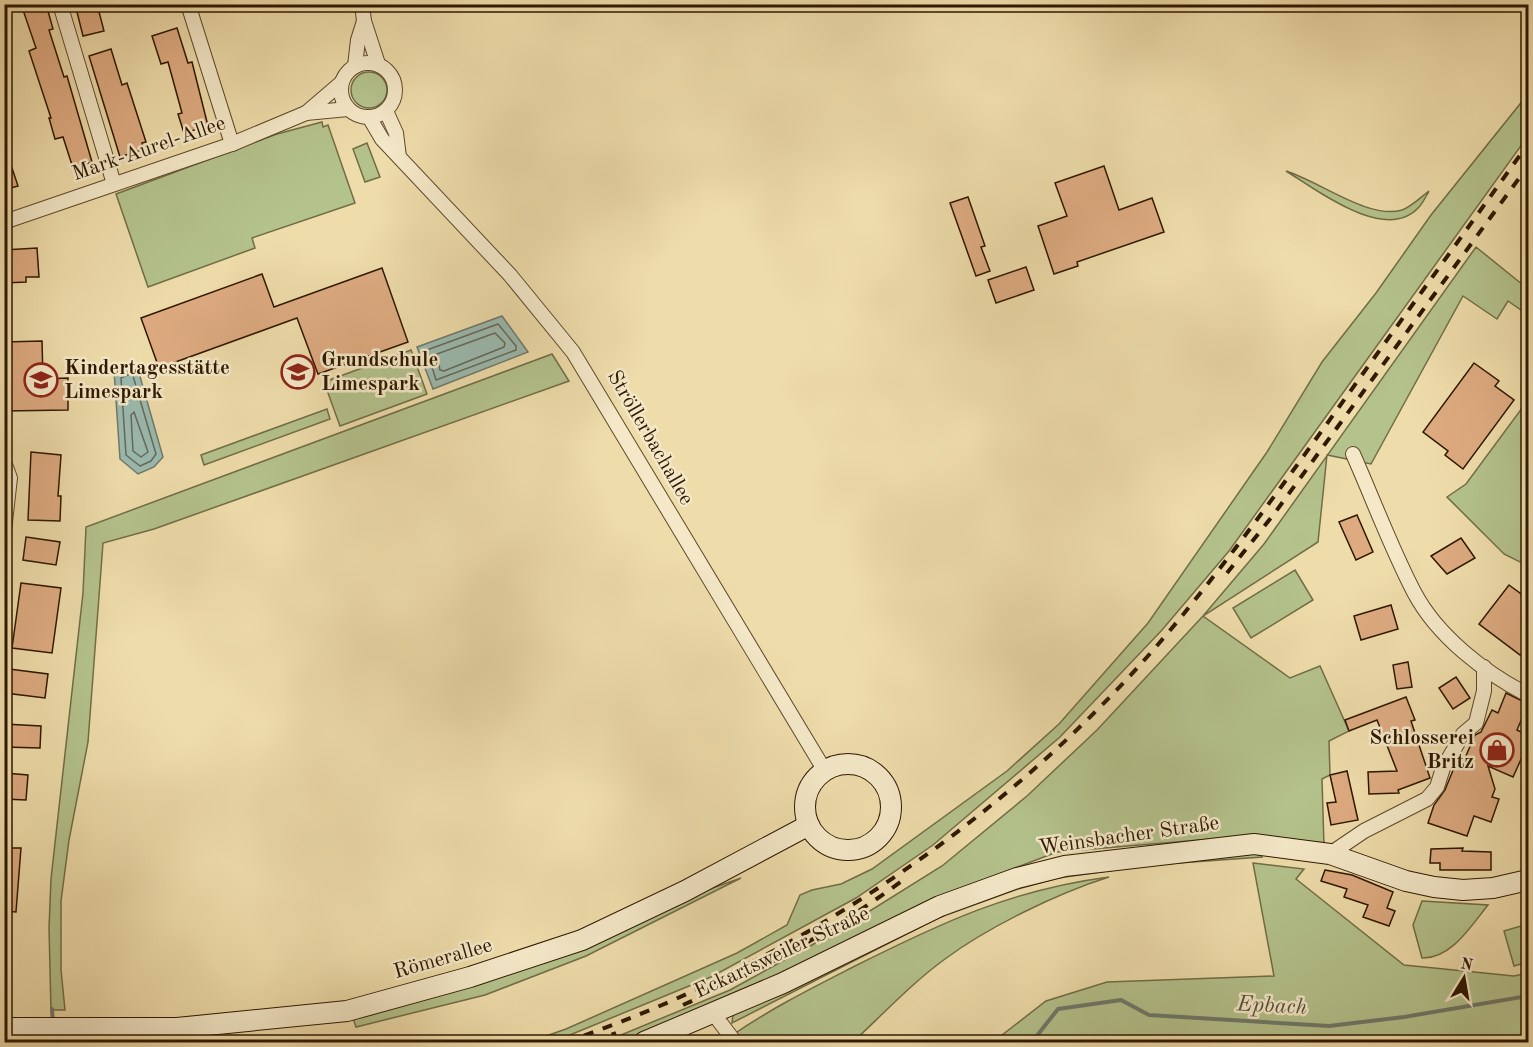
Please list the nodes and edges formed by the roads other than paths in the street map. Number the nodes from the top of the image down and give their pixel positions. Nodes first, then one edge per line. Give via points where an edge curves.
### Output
1 (60, 4) edge
2 (189, 4) edge
3 (362, 4) edge
4 (364, 21) junction
5 (378, 64) junction
6 (355, 66) junction
7 (341, 83) junction
8 (348, 109) junction
9 (386, 111) junction
10 (306, 113) junction
11 (369, 117) junction
12 (232, 144) junction
13 (399, 157) junction
14 (114, 184) junction
15 (4, 222) edge
16 (1353, 454) dead end
17 (4, 462) edge
18 (4, 531) edge
19 (1484, 667) junction
20 (1528, 695) edge
21 (825, 771) junction
22 (808, 825) junction
23 (1330, 854) junction
24 (1528, 880) edge
25 (940, 906) joint
26 (713, 1013) junction
27 (4, 1028) edge
28 (726, 1039) edge
29 (644, 1042) edge

1 - 14 street
2 - 12 street
3 - 4 street
4 - 5 street
4 - 6 street
5 - 6 street
5 - 9 street via 386,68 395,83 394,100
6 - 7 street
7 - 8 street
7 - 10 street, Mark-Aurel-Allee
8 - 10 street, Mark-Aurel-Allee
8 - 11 street
9 - 11 street
9 - 13 street via 396,133
10 - 12 street, Mark-Aurel-Allee
11 - 13 street, Ströllerbachallee
12 - 14 street, Mark-Aurel-Allee
13 - 21 street, Ströllerbachallee via 510,275 573,352
14 - 15 street, Mark-Aurel-Allee
16 - 19 street via 1415,593 1434,620
17 - 18 street via 10,478
19 - 20 street
19 - 23 street via 1484,691 1476,723 1464,734 1443,768 1437,787 1427,799 1364,831
21 - 22 street via 810,786 805,812
21 - 22 street via 846,764 873,772 890,795 888,823 881,836 856,850 842,850 822,841
22 - 27 street, Römerallee via 685,891 582,940 358,1008 177,1028
23 - 24 street, Weinsbacher Straße via 1434,887 1493,888
23 - 25 street, Weinsbacher Straße via 1254,844 1116,858 1017,878
25 - 26 street, Eckartsweiler Straße
26 - 28 street
26 - 29 street, Eckartsweiler Straße

